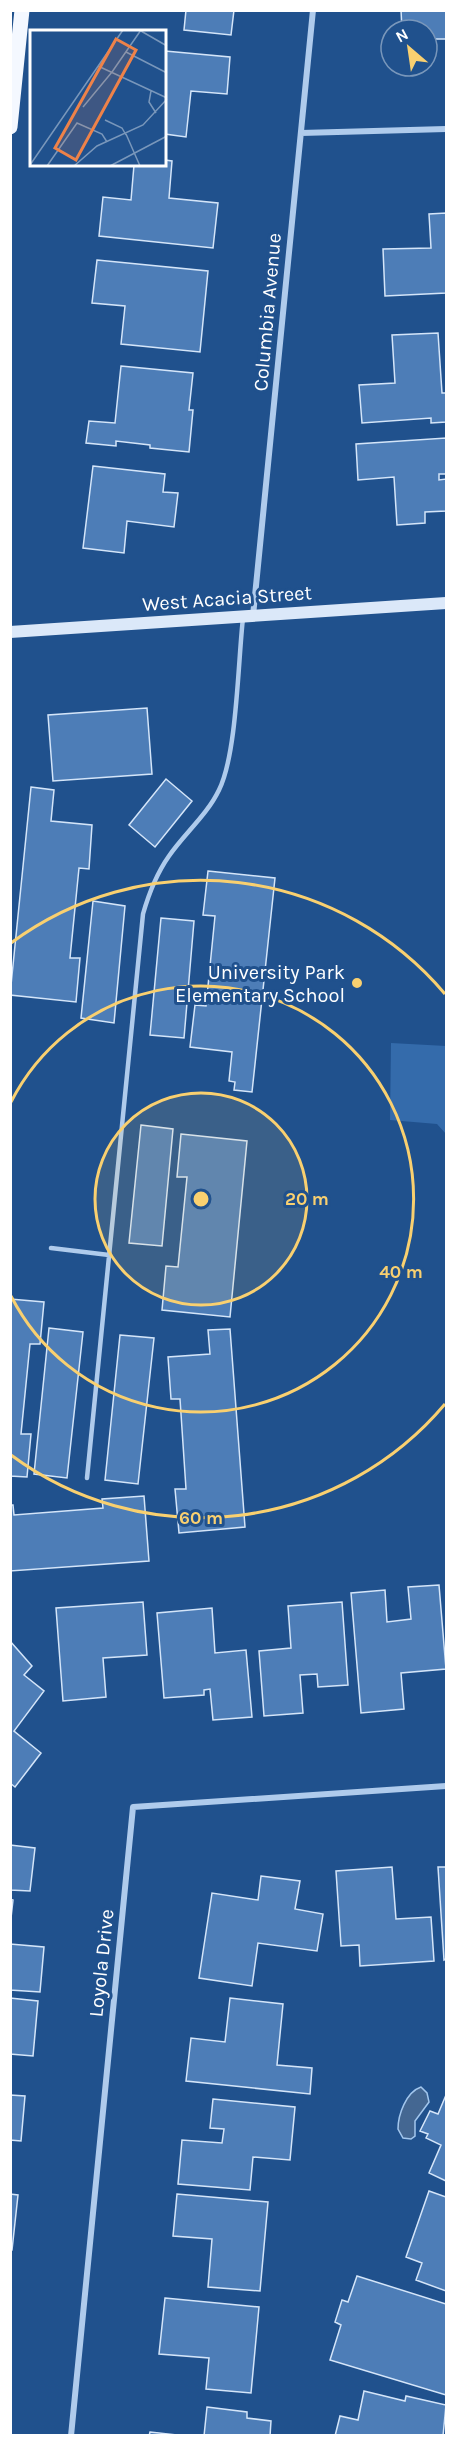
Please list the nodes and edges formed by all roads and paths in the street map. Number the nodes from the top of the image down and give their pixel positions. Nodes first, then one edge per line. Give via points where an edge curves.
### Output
1 (22, 10) edge
2 (313, 10) edge
3 (10, 127) edge
4 (447, 129) edge
5 (301, 133) junction
6 (447, 603) edge
7 (248, 617) junction
8 (10, 632) edge
9 (51, 1248) dead end
10 (109, 1255) junction
11 (87, 1478) dead end
12 (447, 1786) edge
13 (71, 2436) edge

1 - 3 main road
2 - 5 street, Columbia Avenue
4 - 5 street
5 - 7 street, Columbia Avenue
6 - 7 street, West Acacia Street
7 - 8 street, West Acacia Street
7 - 10 lane via 221,787 169,856 149,892 143,914
9 - 10 lane
10 - 11 lane
12 - 13 street, Loyola Drive via 133,1807

